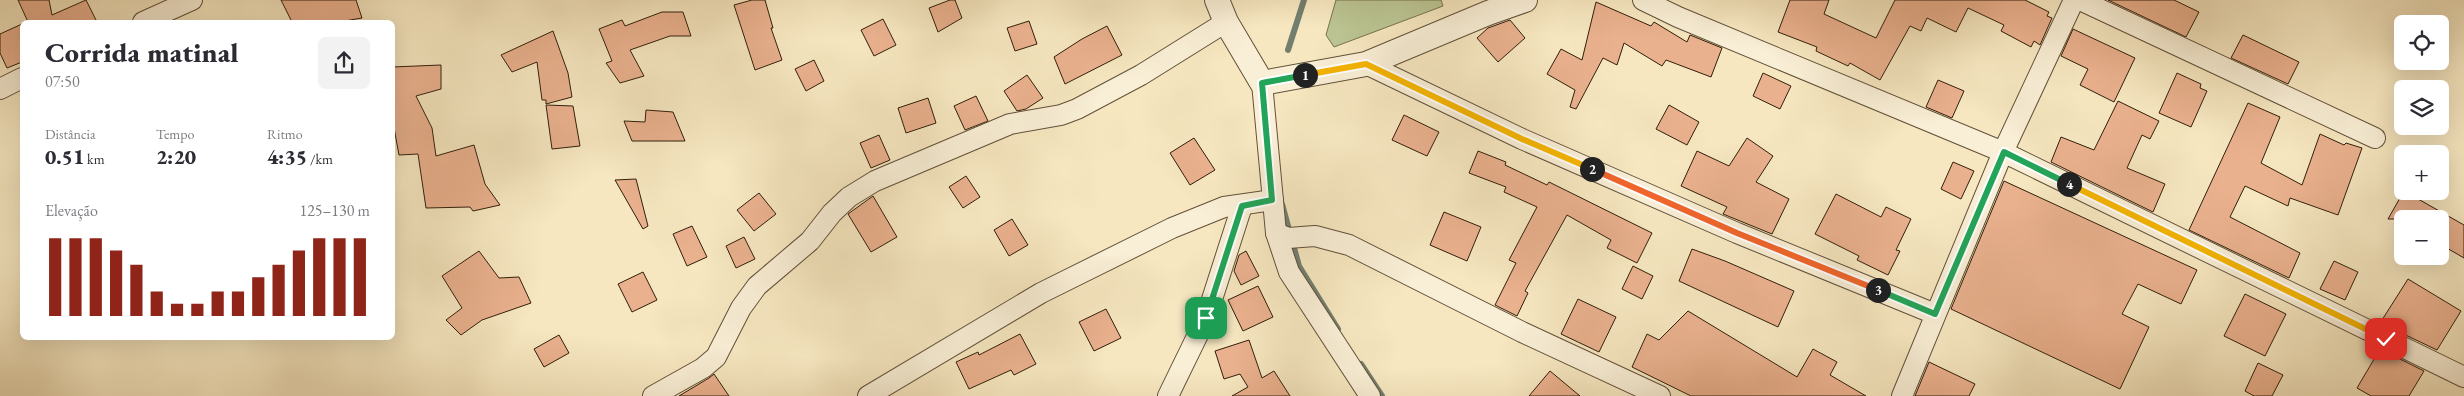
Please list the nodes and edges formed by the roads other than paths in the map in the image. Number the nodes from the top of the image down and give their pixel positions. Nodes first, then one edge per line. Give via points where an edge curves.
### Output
1 (192, 0) edge
2 (1217, 0) edge
3 (1525, 0) edge
4 (1643, 0) edge
5 (2074, 0) edge
6 (2080, 0) edge
7 (147, 20) edge
8 (1226, 22) junction
9 (1366, 64) junction
10 (20, 79) edge
11 (1262, 83) junction
12 (0, 89) edge
13 (2375, 138) dead end
14 (2004, 152) junction
15 (1272, 200) junction
16 (1242, 206) junction
17 (1282, 236) junction
18 (1935, 314) junction
19 (2464, 377) edge
20 (653, 396) edge
21 (868, 396) edge
22 (1168, 396) edge
23 (1370, 396) edge
24 (1660, 396) edge
25 (1902, 396) edge

1 - 7 street
2 - 8 street
3 - 9 street
4 - 14 street
5 - 14 street
6 - 13 street
8 - 11 street
8 - 20 street via 1141,75 1077,109 1003,127 875,181 849,197 810,241 757,286 740,308 716,357 703,368
9 - 11 street
9 - 18 street via 1522,139 1737,233
10 - 12 street
11 - 15 street
14 - 18 street
14 - 19 street
15 - 16 street
15 - 17 street
16 - 21 street via 1224,208 1172,228 1041,293
16 - 22 street via 1206,318
17 - 23 street via 1289,272
17 - 24 street via 1315,236 1350,245 1522,332
18 - 25 street

